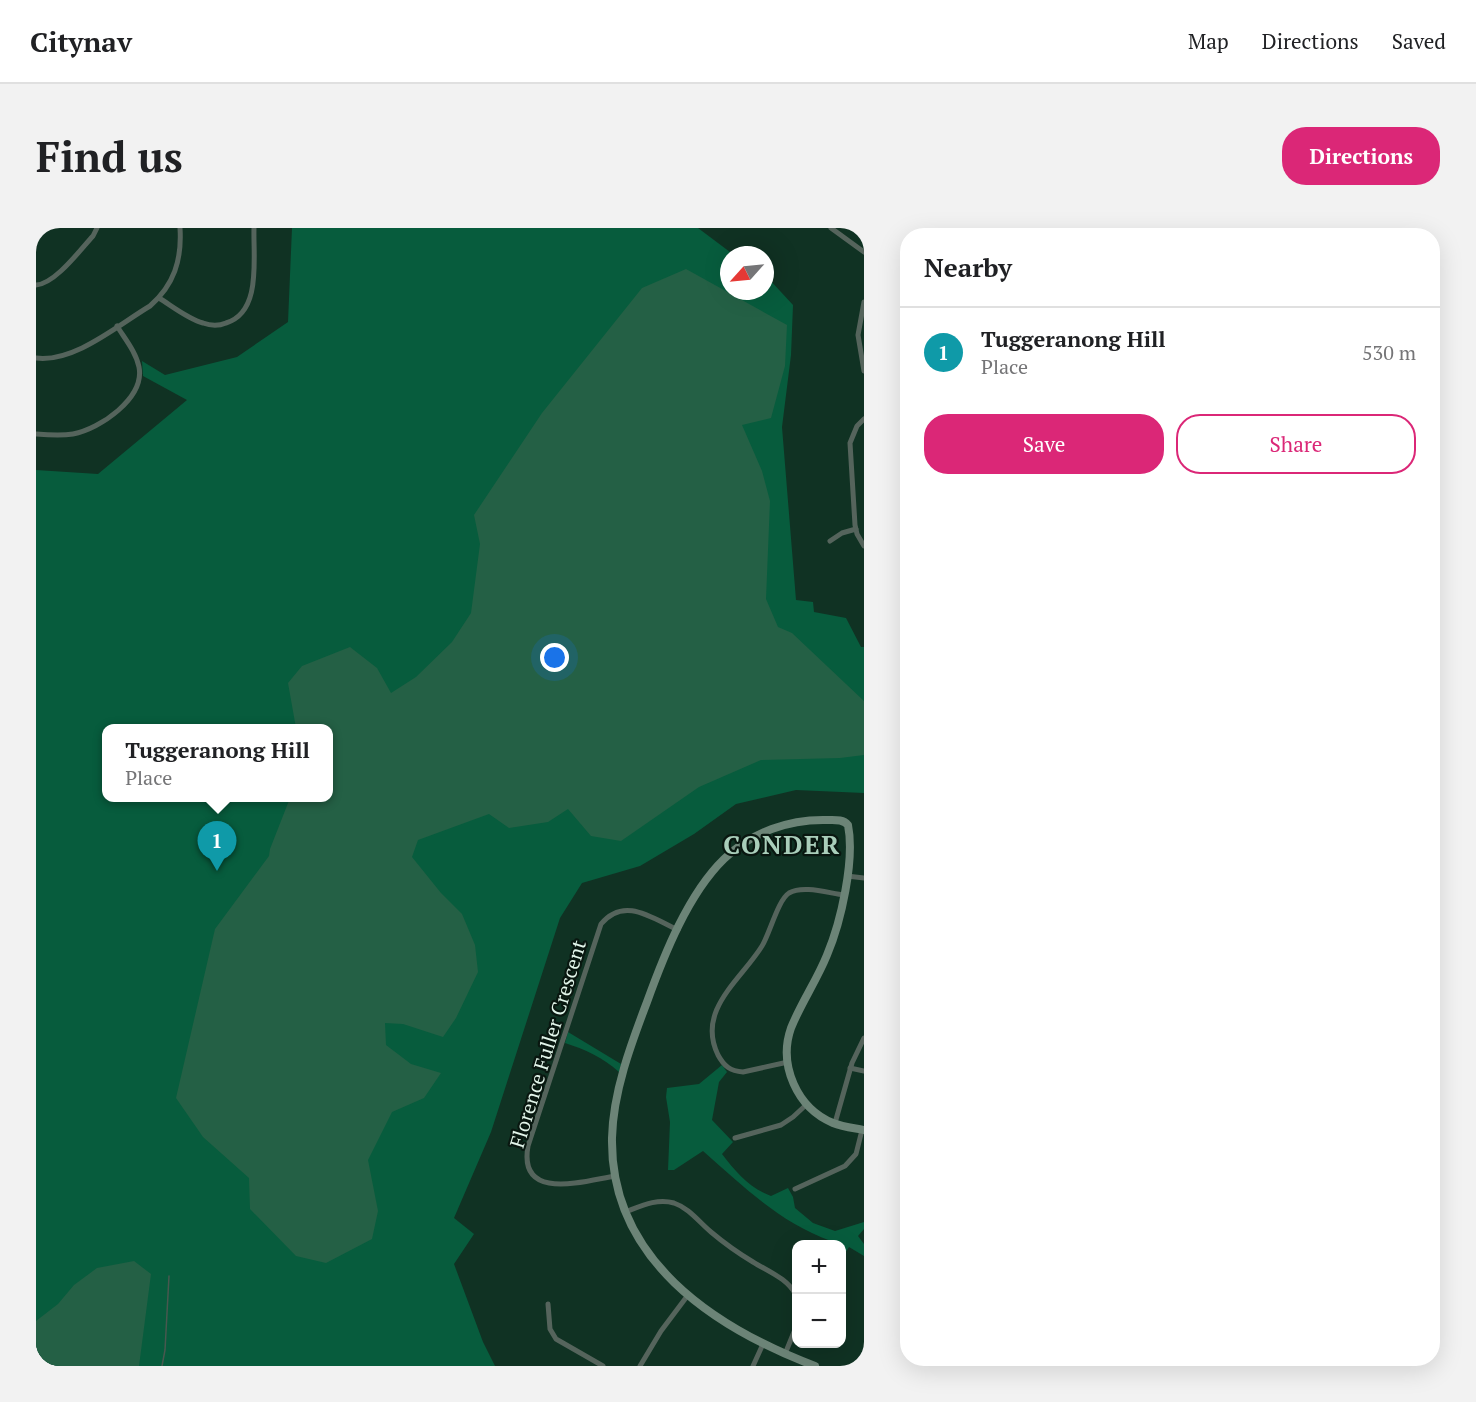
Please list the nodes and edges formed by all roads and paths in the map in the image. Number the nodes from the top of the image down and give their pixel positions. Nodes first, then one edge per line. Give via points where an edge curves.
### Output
1 (97, 228) edge
2 (180, 228) edge
3 (254, 228) edge
4 (831, 228) edge
5 (864, 252) edge
6 (36, 285) edge
7 (159, 298) junction
8 (864, 302) edge
9 (117, 326) junction
10 (36, 358) edge
11 (864, 371) edge
12 (864, 419) edge
13 (36, 434) edge
14 (855, 529) junction
15 (830, 541) dead end
16 (864, 546) edge
17 (847, 876) junction
18 (864, 878) edge
19 (844, 895) junction
20 (678, 930) junction
21 (864, 1038) edge
22 (788, 1062) junction
23 (850, 1068) junction
24 (864, 1071) edge
25 (807, 1104) junction
26 (835, 1124) junction
27 (863, 1130) edge
28 (735, 1138) dead end
29 (615, 1176) junction
30 (795, 1189) dead end
31 (625, 1212) junction
32 (792, 1288) edge
33 (688, 1295) junction
34 (548, 1304) dead end
35 (792, 1337) edge
36 (763, 1344) junction
37 (785, 1353) junction
38 (603, 1366) edge
39 (640, 1366) edge
40 (753, 1366) edge
41 (813, 1366) edge

1 - 6 street via 52,279
2 - 7 street via 178,264
3 - 7 street via 251,297 235,319 222,324 204,323
4 - 5 street
7 - 9 street
8 - 11 street via 858,335
9 - 10 street via 66,355
9 - 13 street via 139,367 139,380 129,400 90,429 60,435
12 - 14 street via 850,443
14 - 15 street
14 - 16 street
17 - 18 street
17 - 19 street
17 - 20 street via 846,822 783,824 747,841 712,871
19 - 22 street via 827,955 790,1031
19 - 22 street via 801,890 786,895 761,948 727,990 716,1011 713,1038 726,1067 747,1072
20 - 29 street via 641,1016 620,1090 612,1136
20 - 29 street, Florence Fuller Crescent via 631,909 616,911 601,924 528,1146 531,1172 550,1185
21 - 23 street
22 - 25 street via 791,1080
23 - 24 street
23 - 26 street
25 - 26 street
25 - 28 street via 781,1125
26 - 27 street
27 - 30 street via 856,1154 845,1166
29 - 31 street
31 - 32 street via 656,1202 675,1203
31 - 33 street via 644,1249
33 - 36 street
33 - 39 street
34 - 38 street via 550,1329 556,1339
35 - 37 street
36 - 37 street
36 - 40 street
37 - 41 street

